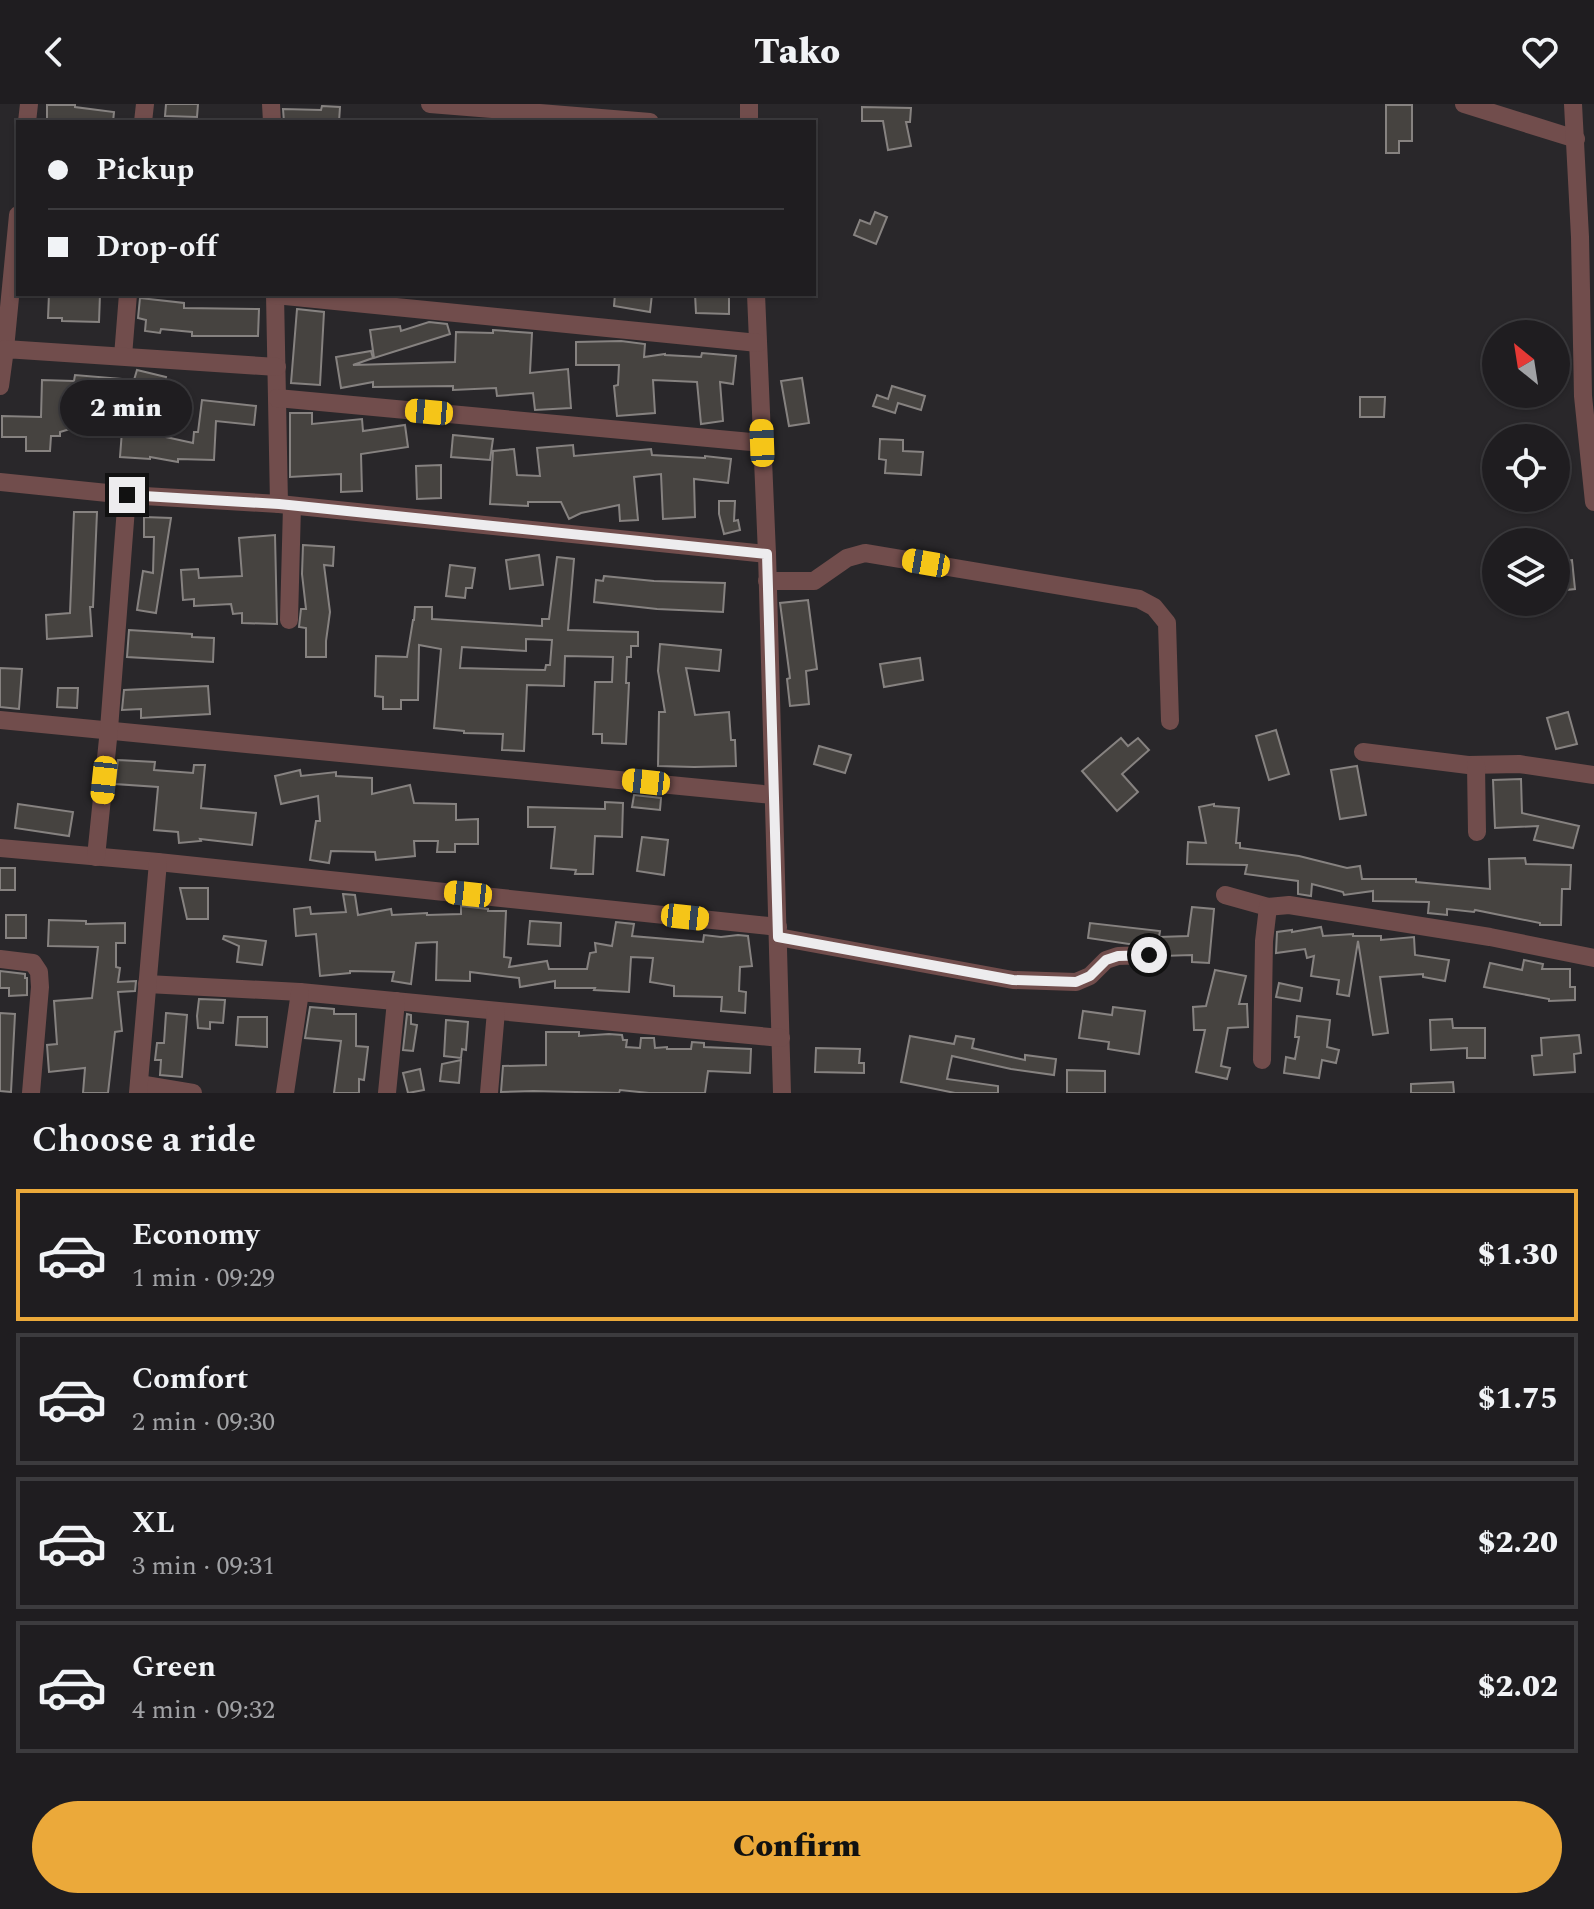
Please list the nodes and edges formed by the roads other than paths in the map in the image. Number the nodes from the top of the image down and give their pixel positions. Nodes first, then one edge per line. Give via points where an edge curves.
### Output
1 (430, 104) edge
2 (1464, 104) edge
3 (1573, 104) edge
4 (626, 120) edge
5 (1576, 139) junction
6 (16, 232) edge
7 (128, 296) edge
8 (275, 296) edge
9 (295, 296) edge
10 (756, 296) edge
11 (758, 343) junction
12 (2, 348) edge
13 (123, 356) junction
14 (277, 367) junction
15 (0, 386) edge
16 (277, 398) junction
17 (762, 443) junction
18 (0, 482) edge
19 (127, 495) junction
20 (1594, 502) edge
21 (286, 505) junction
22 (767, 554) junction
23 (767, 581) junction
24 (289, 620) dead end
25 (0, 720) edge
26 (1170, 721) dead end
27 (109, 729) junction
28 (1363, 752) dead end
29 (1476, 765) junction
30 (1594, 775) edge
31 (773, 795) junction
32 (1477, 832) dead end
33 (0, 848) edge
34 (96, 857) junction
35 (158, 862) junction
36 (1225, 895) dead end
37 (1268, 907) junction
38 (778, 932) junction
39 (1149, 955) dead end
40 (1594, 958) edge
41 (0, 959) edge
42 (147, 984) junction
43 (300, 992) junction
44 (396, 1001) junction
45 (496, 1011) junction
46 (781, 1038) junction
47 (1262, 1060) dead end
48 (138, 1089) edge
49 (31, 1093) edge
50 (193, 1093) edge
51 (285, 1093) edge
52 (387, 1093) edge
53 (489, 1093) edge
54 (782, 1093) edge

1 - 4 street
2 - 5 street
3 - 5 street
5 - 20 street via 1583,396
6 - 12 street
7 - 13 street
8 - 14 street
9 - 11 street
10 - 11 street
11 - 17 street
12 - 13 street
12 - 15 street
13 - 14 street
14 - 16 street
16 - 17 street
16 - 21 street
17 - 22 street
18 - 19 street
19 - 21 street
19 - 27 street
21 - 22 street
21 - 24 street
22 - 23 street
23 - 26 street via 814,581 847,558 865,553 1139,599 1167,623
23 - 31 street
25 - 27 street
27 - 31 street
27 - 34 street
28 - 29 street
29 - 30 street via 1519,764
29 - 32 street
31 - 38 street
33 - 34 street
34 - 35 street
35 - 38 street
35 - 42 street
36 - 37 street
37 - 40 street via 1289,905
37 - 47 street
38 - 39 street via 1013,980 1076,982 1106,960
38 - 46 street
41 - 49 street via 33,963 39,972
42 - 43 street
42 - 48 street
43 - 44 street
43 - 51 street
44 - 45 street
44 - 52 street
45 - 46 street
45 - 53 street
46 - 54 street
48 - 50 street

